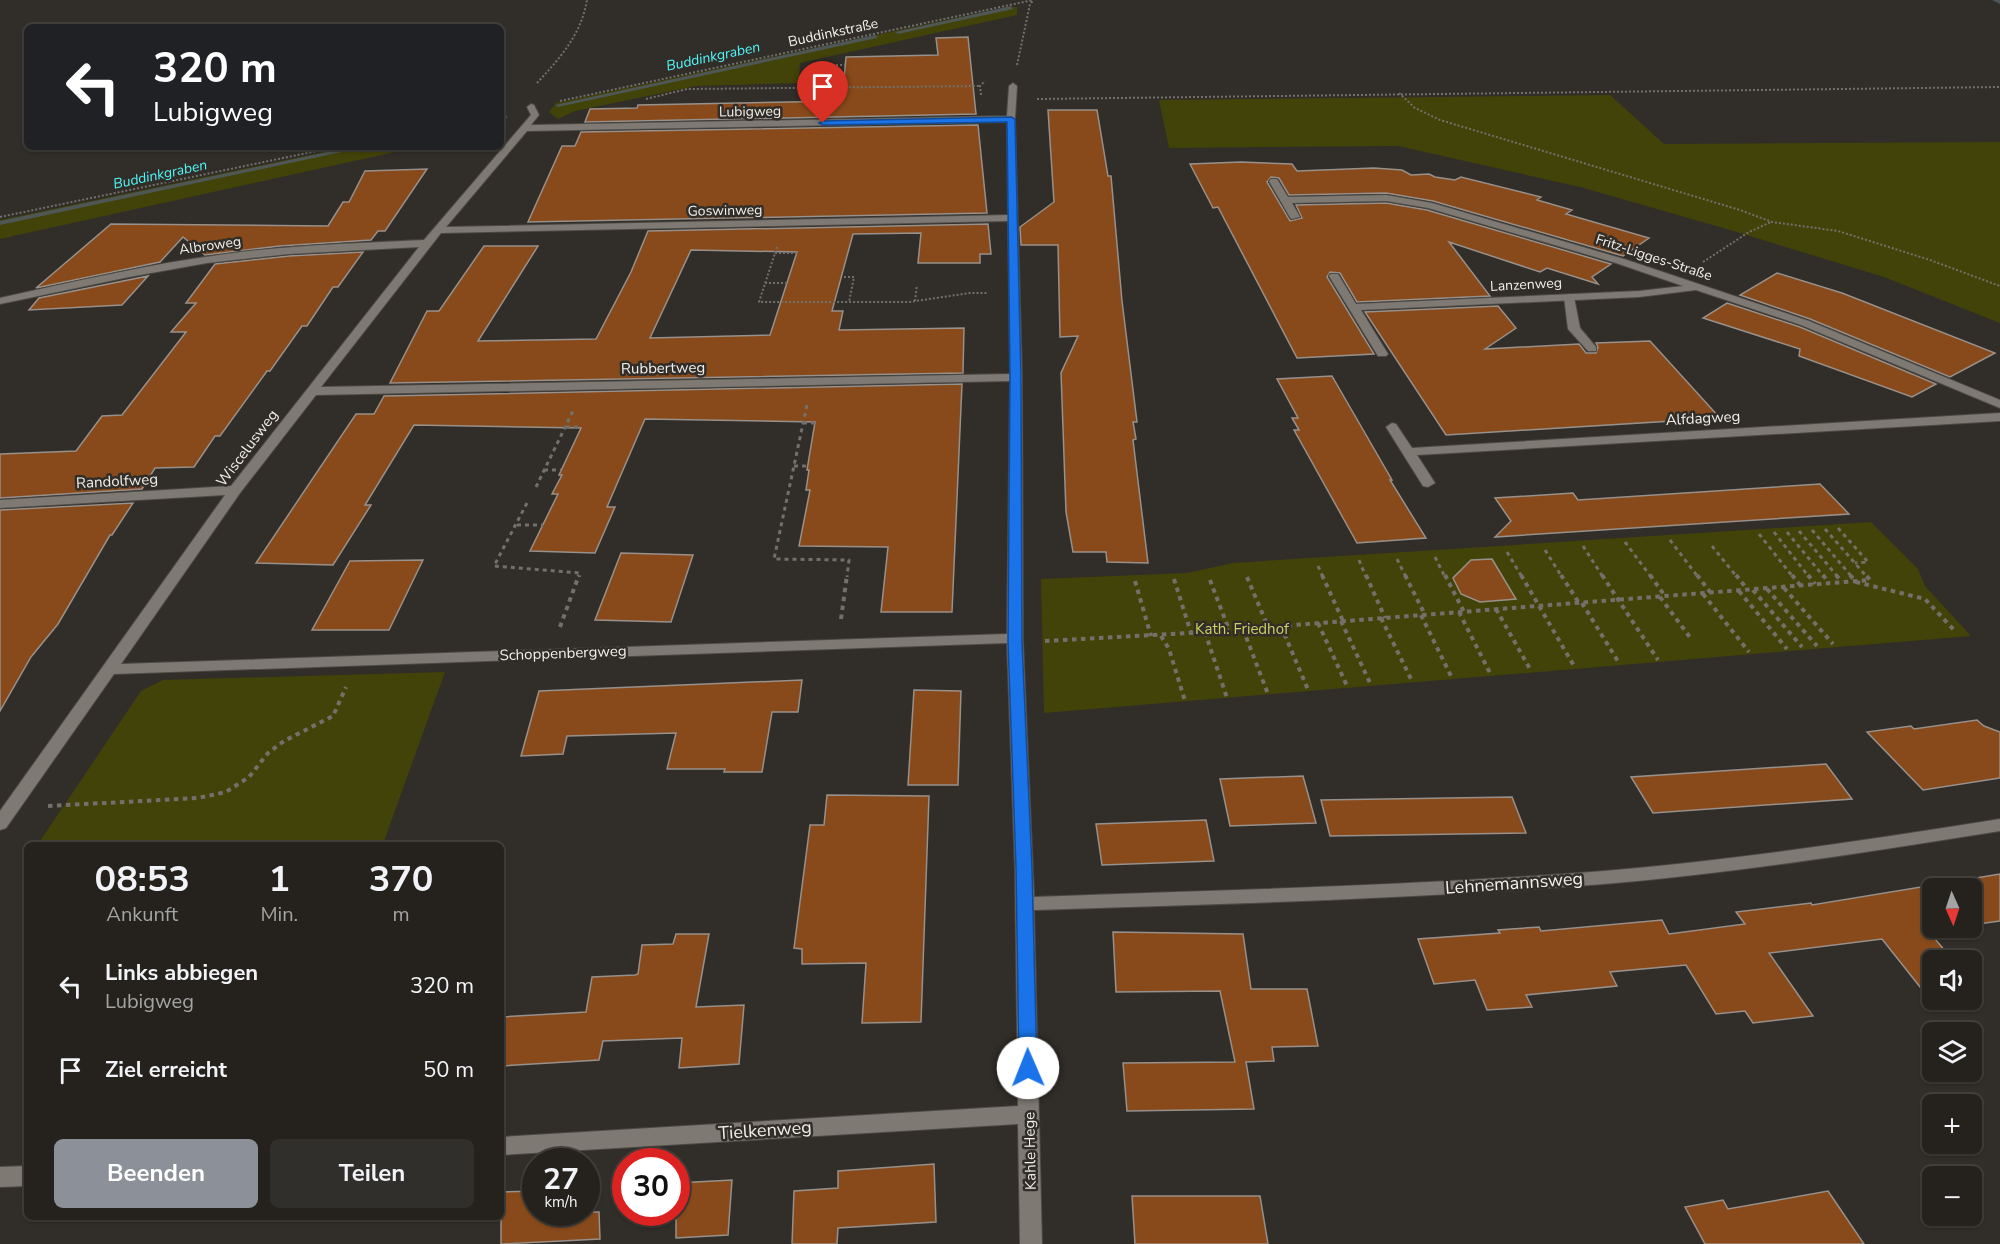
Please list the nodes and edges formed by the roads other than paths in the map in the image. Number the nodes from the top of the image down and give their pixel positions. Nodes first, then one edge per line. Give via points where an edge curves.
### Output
1 (1013, 93) road end
2 (531, 107) road end
3 (1011, 119) junction
4 (524, 128) junction
5 (1274, 181) dead end
6 (1285, 200) junction
7 (1295, 217) dead end
8 (1013, 218) junction
9 (438, 230) junction
10 (427, 243) junction
11 (1334, 276) dead end
12 (1699, 287) junction
13 (1569, 297) junction
14 (0, 301) edge
15 (1354, 307) junction
16 (1592, 349) dead end
17 (1382, 354) dead end
18 (1016, 377) junction
19 (310, 392) junction
20 (2000, 404) edge
21 (2000, 417) edge
22 (1392, 427) dead end
23 (1409, 452) junction
24 (1428, 483) dead end
25 (235, 490) junction
26 (0, 504) edge
27 (1015, 640) junction
28 (111, 669) junction
29 (0, 824) edge
30 (2000, 825) edge
31 (1024, 904) junction
32 (1029, 1114) junction
33 (504, 1146) edge
34 (24, 1176) edge
35 (0, 1177) edge
36 (1031, 1244) edge

1 - 3 street, Kahle Hege
2 - 4 street, Wiscelusweg via 536,116
3 - 4 street, Lubigweg
3 - 8 street, Kahle Hege
4 - 9 street, Wiscelusweg
5 - 6 street
6 - 7 street
6 - 12 street, Fritz-Ligges-Straße via 1386,198 1429,205
8 - 9 street, Goswinweg
8 - 18 street, Kahle Hege
9 - 10 street, Wiscelusweg
10 - 14 street, Albroweg via 292,250 209,260
10 - 19 street, Wiscelusweg
11 - 15 street
12 - 13 street, Lanzenweg
12 - 20 street, Fritz-Ligges-Straße via 1805,323
13 - 15 street, Lanzenweg
13 - 16 street via 1574,329
15 - 17 street
18 - 19 street, Rubbertweg
18 - 27 street, Kahle Hege
19 - 25 street, Wiscelusweg
21 - 23 street, Alfdagweg
22 - 23 street
23 - 24 street
25 - 26 street, Randolfweg
25 - 28 street, Wiscelusweg
27 - 28 street, Schoppenbergweg
27 - 31 street, Kahle Hege
28 - 29 street, Wiscelusweg
30 - 31 street, Lehnemannsweg via 1865,847 1606,877 1369,893
31 - 32 street, Kahle Hege
32 - 33 street, Tielkenweg
32 - 36 street, Kahle Hege
34 - 35 street

